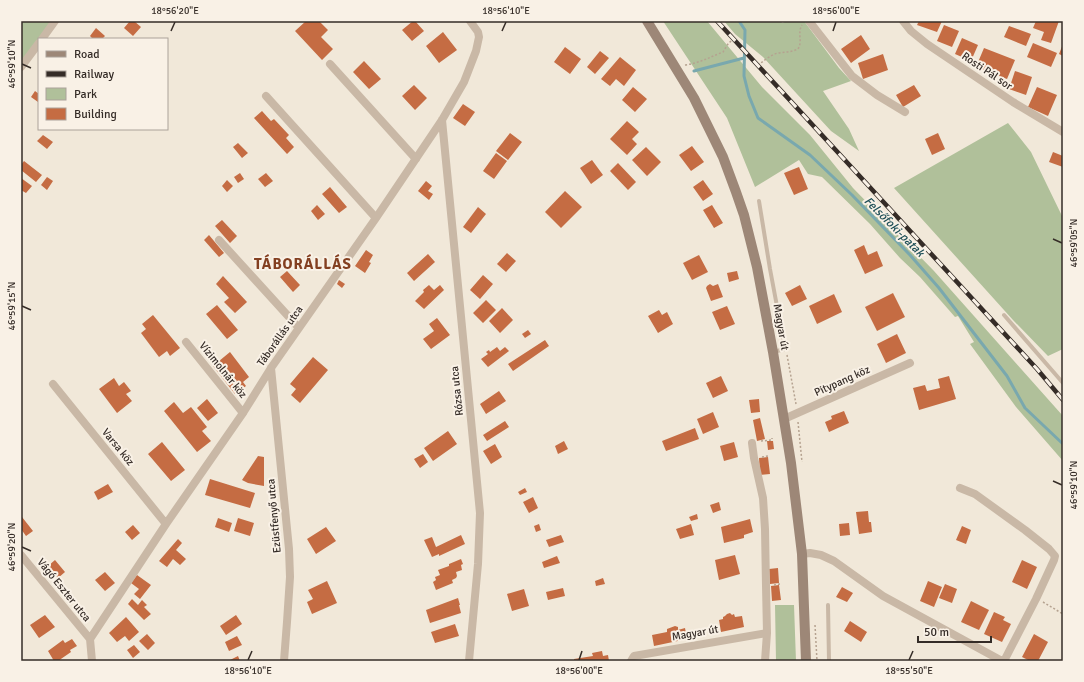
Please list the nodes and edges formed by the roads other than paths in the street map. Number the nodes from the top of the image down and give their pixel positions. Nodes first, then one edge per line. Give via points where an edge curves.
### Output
1 (55, 21) edge
2 (470, 21) edge
3 (647, 21) edge
4 (903, 21) edge
5 (806, 23) edge
6 (43, 38) edge
7 (38, 44) edge
8 (330, 64) dead end
9 (21, 67) edge
10 (266, 96) dead end
11 (905, 112) dead end
12 (442, 120) junction
13 (1063, 132) edge
14 (416, 159) junction
15 (759, 200) dead end
16 (376, 218) junction
17 (219, 240) dead end
18 (1004, 315) dead end
19 (299, 328) junction
20 (186, 342) dead end
21 (773, 352) junction
22 (910, 363) dead end
23 (271, 368) junction
24 (1063, 383) edge
25 (53, 384) dead end
26 (243, 413) junction
27 (784, 419) junction
28 (752, 443) road end
29 (960, 488) dead end
30 (166, 524) junction
31 (802, 554) junction
32 (21, 555) edge
33 (828, 605) dead end
34 (767, 633) junction
35 (90, 639) junction
36 (92, 661) edge
37 (284, 661) edge
38 (469, 661) edge
39 (631, 661) edge
40 (765, 661) edge
41 (806, 661) edge
42 (829, 661) edge
43 (1003, 661) edge

1 - 6 street
2 - 12 street, Táborállás utca via 478,32 476,50 464,82
3 - 21 street, Magyar út via 694,98 726,164 749,234
4 - 13 street, Rosti Pál sor via 927,44
5 - 11 street via 852,76
7 - 9 street
8 - 14 street
10 - 16 street
12 - 14 street, Táborállás utca
12 - 38 street, Rózsa utca via 480,513
14 - 16 street, Táborállás utca
15 - 21 lane via 785,349
16 - 19 street, Táborállás utca
17 - 19 street
18 - 24 lane
19 - 23 street, Táborállás utca
20 - 26 street, Vízimolnár köz
21 - 27 street, Magyar út
22 - 27 street, Pitypang köz
23 - 26 street, Táborállás utca
23 - 37 street, Ezüstfenyő utca via 289,548 290,577
25 - 30 street, Varsa köz
26 - 30 street, Táborállás utca
27 - 31 street, Magyar út
28 - 34 street via 763,498
29 - 43 street via 975,494 1055,556
30 - 35 street, Táborállás utca
31 - 41 street, Magyar út
31 - 43 street via 810,553 834,561 883,596
32 - 35 street, Vágó Eszter utca
33 - 42 lane
34 - 39 street, Magyar út via 634,656
34 - 40 street
35 - 36 street

